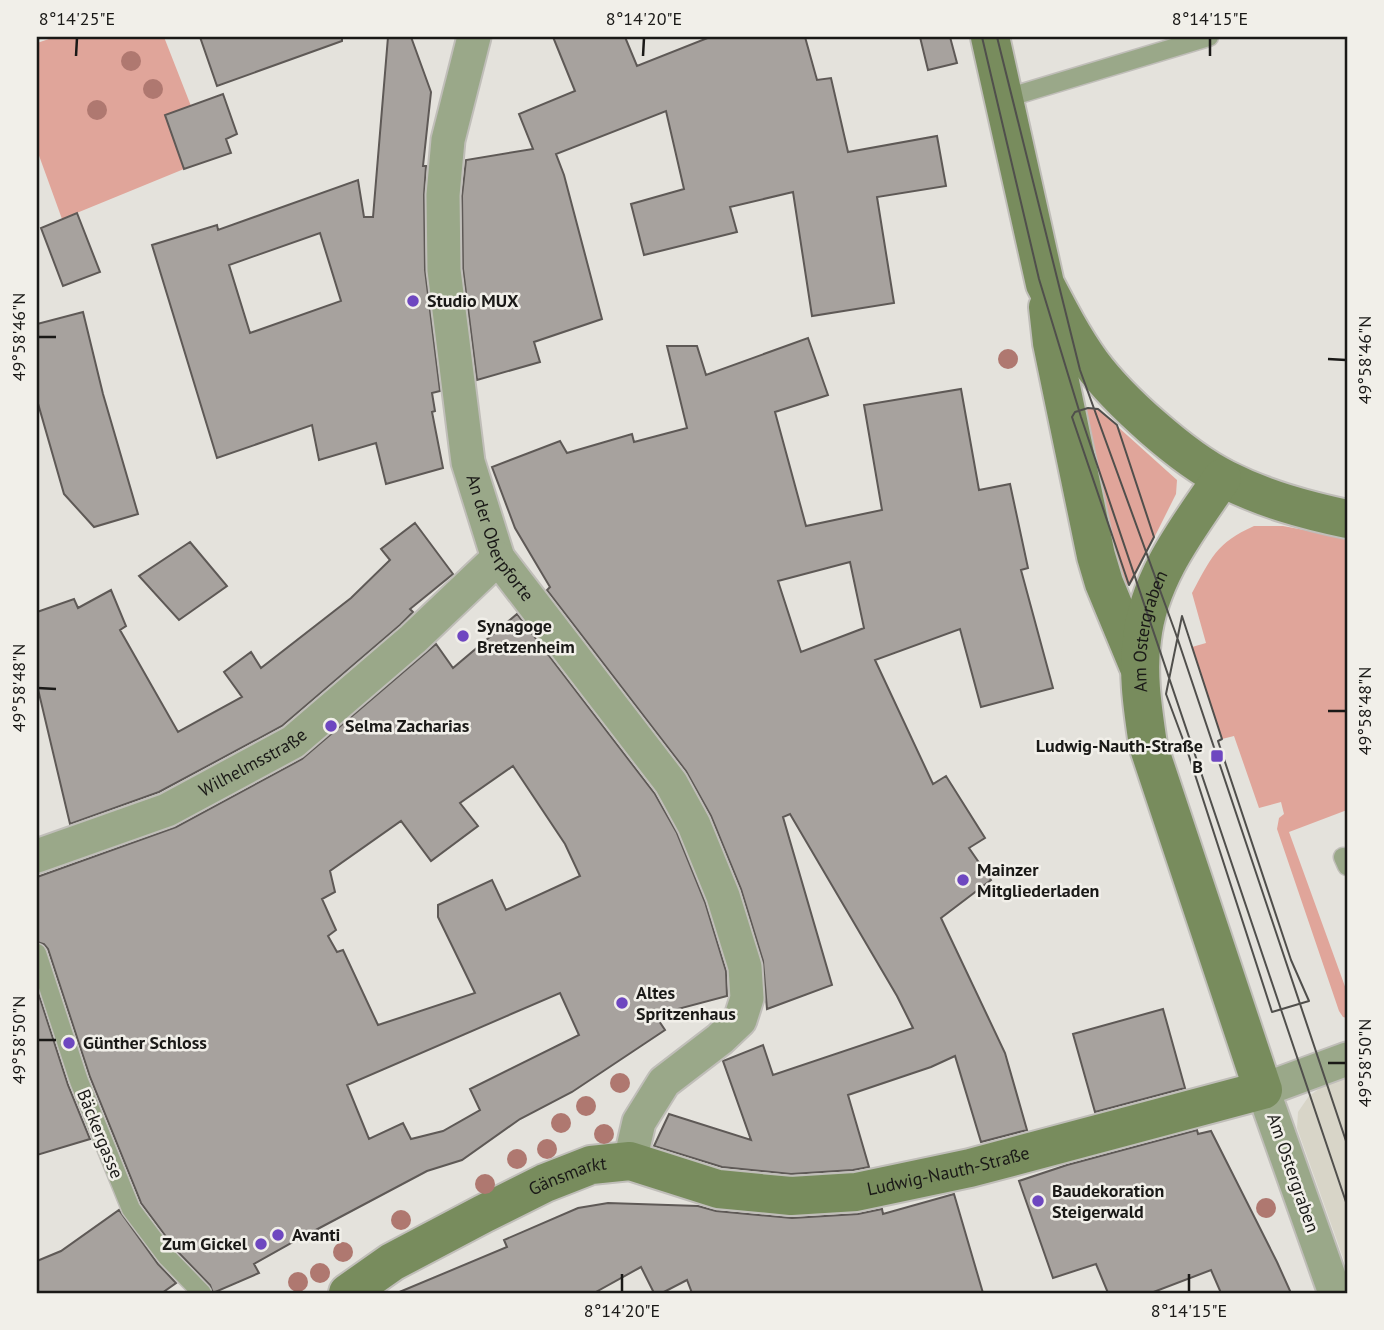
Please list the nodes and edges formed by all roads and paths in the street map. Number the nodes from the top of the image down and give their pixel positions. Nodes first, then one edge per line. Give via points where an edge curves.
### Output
1 (474, 37) edge
2 (990, 37) edge
3 (1209, 37) edge
4 (1003, 99) junction
5 (1045, 284) junction
6 (1222, 478) junction
7 (1347, 519) edge
8 (498, 558) junction
9 (1140, 672) junction
10 (37, 856) edge
11 (37, 953) edge
12 (740, 1020) joint
13 (1347, 1059) edge
14 (1263, 1090) junction
15 (631, 1161) junction
16 (202, 1293) edge
17 (348, 1293) edge
18 (1335, 1293) edge

1 - 8 street, An der Oberpforte via 447,140 444,270 468,462
2 - 4 street
3 - 4 lane
4 - 5 street
5 - 6 street via 1092,364 1109,384 1173,446
5 - 9 street via 1052,343 1096,556
6 - 7 street via 1268,498
6 - 9 street, Am Ostergraben via 1157,581 1142,639
8 - 10 street, Wilhelmsstraße via 413,639 293,741 167,810
8 - 12 street, An der Oberpforte via 671,783 694,825 745,967 747,998
9 - 14 street, Am Ostergraben via 1148,745
11 - 16 lane, Bäckergasse via 70,1057 131,1209
12 - 15 street, Gänsmarkt via 664,1082 639,1122
13 - 14 street
14 - 15 street, Ludwig-Nauth-Straße via 970,1168 856,1192 791,1196 718,1189
14 - 18 street, Am Ostergraben
15 - 17 street, Gänsmarkt via 591,1165 545,1183 392,1262

